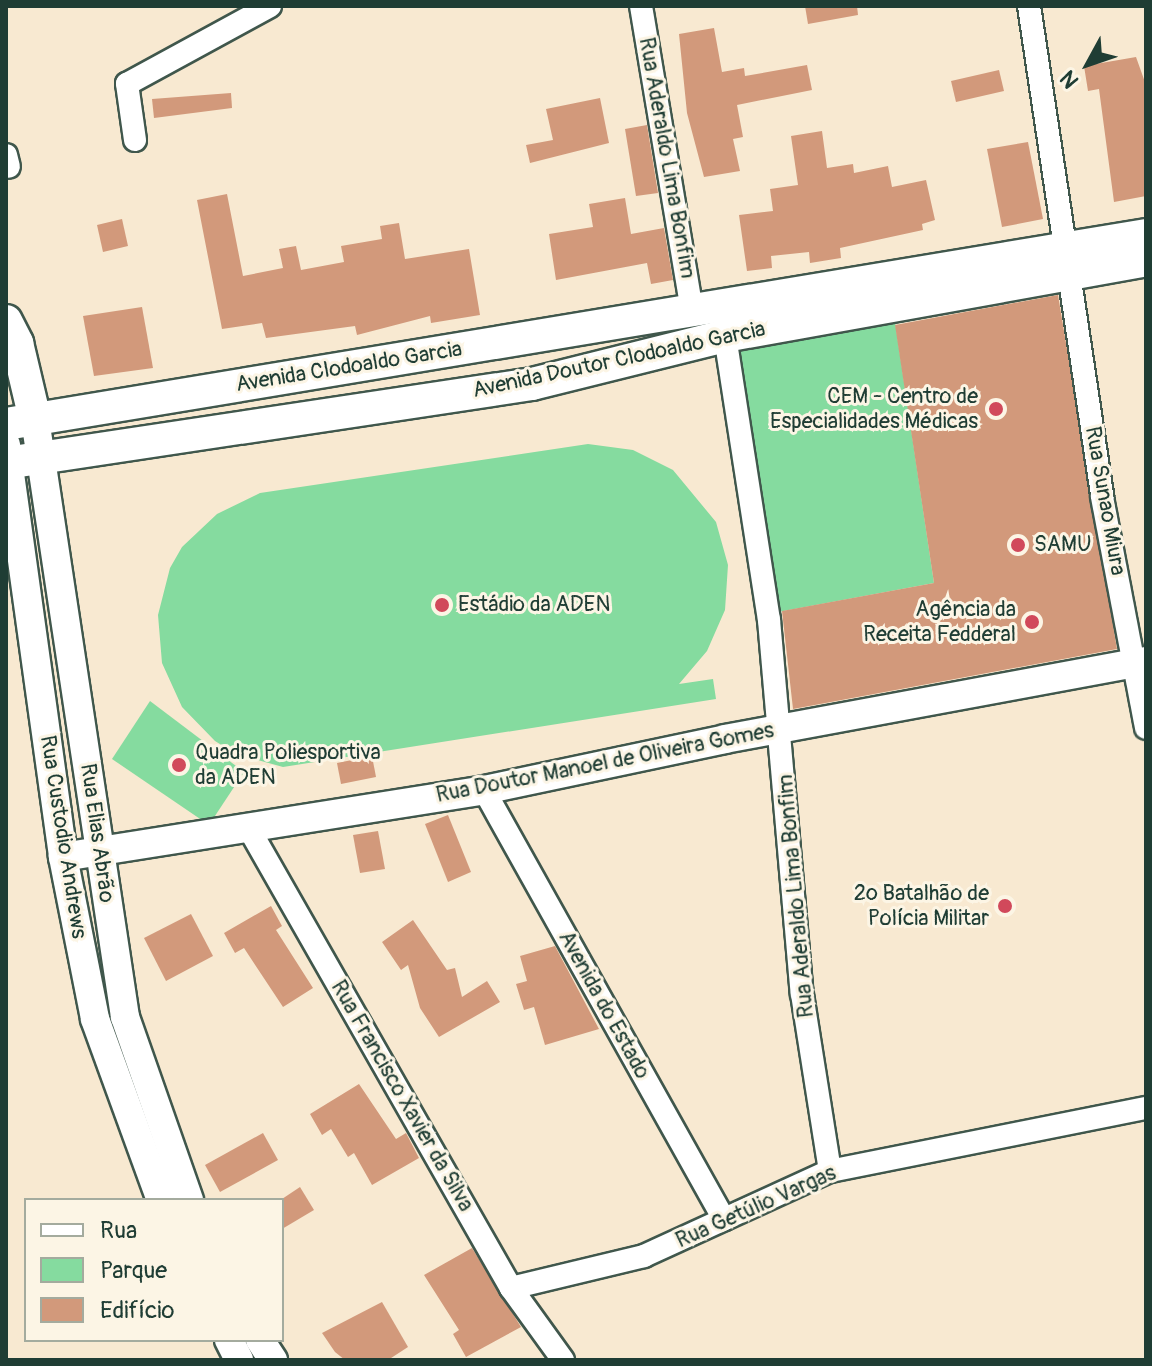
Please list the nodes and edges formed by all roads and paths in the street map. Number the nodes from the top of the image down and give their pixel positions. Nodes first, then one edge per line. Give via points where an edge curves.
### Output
1 (270, 6) edge
2 (641, 6) edge
3 (1029, 6) edge
4 (135, 140) dead end
5 (1146, 235) edge
6 (1066, 260) junction
7 (1146, 260) edge
8 (692, 310) junction
9 (6, 321) edge
10 (725, 336) junction
11 (368, 364) junction
12 (313, 373) junction
13 (375, 408) junction
14 (319, 416) junction
15 (20, 421) edge
16 (7, 457) edge
17 (43, 458) junction
18 (1141, 662) edge
19 (782, 728) junction
20 (1146, 728) edge
21 (484, 790) junction
22 (248, 827) junction
23 (99, 851) junction
24 (63, 857) junction
25 (1146, 1108) edge
26 (830, 1171) junction
27 (160, 1198) edge
28 (188, 1198) edge
29 (724, 1220) junction
30 (511, 1288) junction
31 (230, 1342) edge
32 (261, 1342) edge
33 (239, 1360) edge
34 (273, 1360) edge
35 (563, 1360) edge

1 - 4 street via 127,84
2 - 8 street, Rua Aderaldo Lima Bonfim
3 - 6 street, Rua Sunao Miura
5 - 6 main road, Avenida Doutor Clodoaldo Garcia
6 - 7 main road, Avenida Doutor Clodoaldo Garcia
6 - 8 main road, Avenida Doutor Clodoaldo Garcia
6 - 10 main road, Avenida Doutor Clodoaldo Garcia
6 - 18 street, Rua Sunao Miura via 1102,497
8 - 11 main road, Avenida Clodoaldo Garcia
9 - 15 main road via 17,343
10 - 13 main road, Avenida Doutor Clodoaldo Garcia via 532,384
10 - 19 street, Rua Aderaldo Lima Bonfim
11 - 12 main road, Avenida Clodoaldo Garcia
11 - 13 main road
12 - 14 main road
12 - 15 main road, Avenida Clodoaldo Garcia
13 - 14 main road, Avenida Doutor Clodoaldo Garcia
14 - 17 main road, Avenida Doutor Clodoaldo Garcia
15 - 17 street, Rua Elias Abrão
16 - 17 main road, Avenida Doutor Clodoaldo Garcia
16 - 24 street, Rua Custodio Andrews
17 - 23 street, Rua Elias Abrão
18 - 19 street, Rua Doutor Manoel de Oliveira Gomes
18 - 20 street, Rua Sunao Miura
19 - 21 street, Rua Doutor Manoel de Oliveira Gomes
19 - 26 street, Rua Aderaldo Lima Bonfim via 802,994
21 - 22 street, Rua Doutor Manoel de Oliveira Gomes
21 - 29 street, Avenida do Estado
22 - 23 street, Rua Doutor Manoel de Oliveira Gomes
22 - 30 street, Rua Francisco Xavier da Silva
23 - 24 street, Rua Doutor Manoel de Oliveira Gomes
23 - 28 street, Rua Elias Abrão via 125,1017
24 - 27 street, Rua Custodio Andrews via 95,1019
25 - 26 street, Rua Getúlio Vargas
26 - 29 street, Rua Getúlio Vargas
29 - 30 street, Rua Getúlio Vargas via 644,1256
30 - 35 street, Rua Francisco Xavier da Silva
31 - 33 street
32 - 34 street

